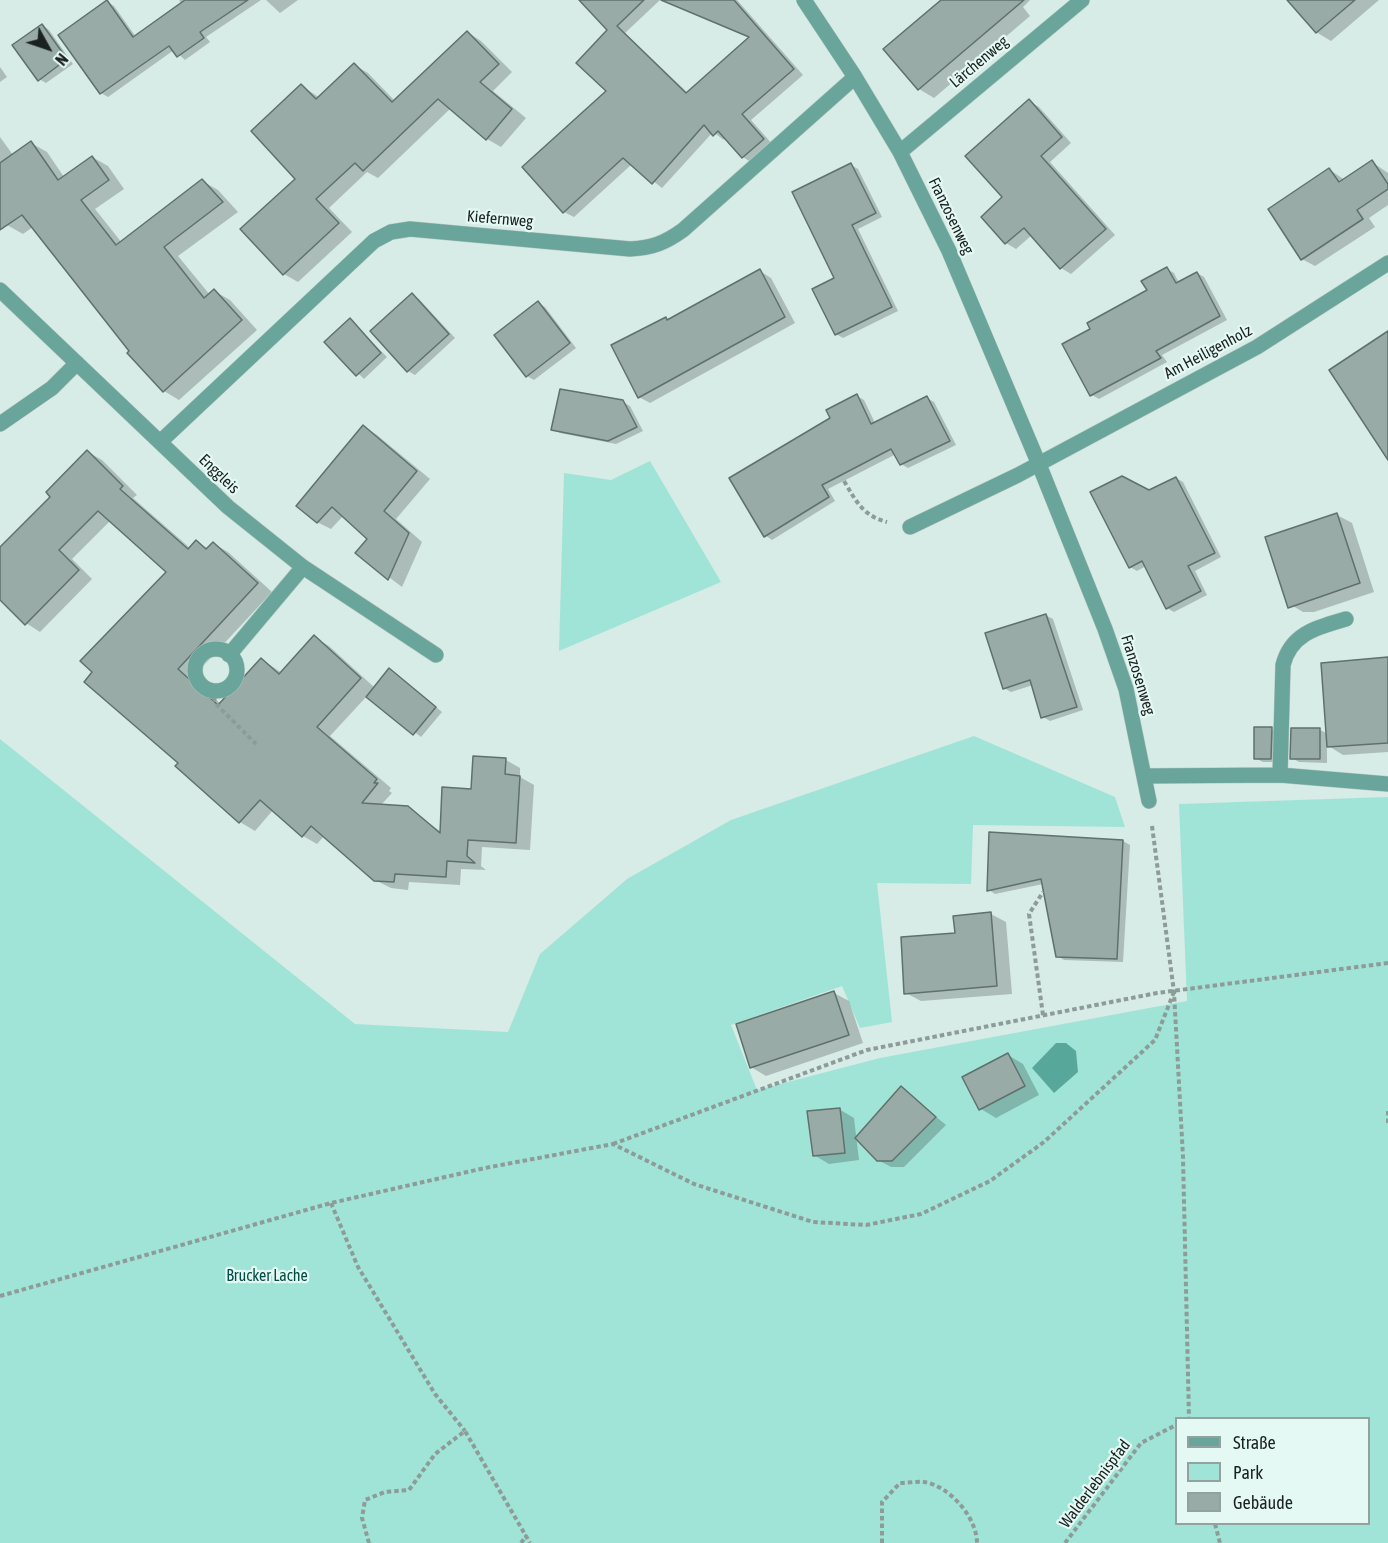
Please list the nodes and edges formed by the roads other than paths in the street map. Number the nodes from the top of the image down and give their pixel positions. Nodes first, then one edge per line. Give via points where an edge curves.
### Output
1 (804, 0) edge
2 (1082, 0) edge
3 (855, 77) junction
4 (900, 152) junction
5 (1388, 263) edge
6 (0, 290) edge
7 (77, 363) junction
8 (0, 424) edge
9 (160, 442) junction
10 (1038, 462) junction
11 (910, 527) road end
12 (303, 567) junction
13 (1346, 619) dead end
14 (229, 655) junction
15 (436, 655) dead end
16 (1280, 775) junction
17 (1144, 776) junction
18 (1388, 784) edge
19 (1149, 801) road end

1 - 3 street, Franzosenweg
2 - 4 street, Lärchenweg
3 - 4 street, Franzosenweg
3 - 9 street, Kiefernweg via 683,230 650,248 410,229 374,241
4 - 10 street, Franzosenweg via 949,251
5 - 10 street, Am Heiligenholz via 1257,347
6 - 7 street, Enggleis
7 - 8 street via 52,388
7 - 9 street, Enggleis
9 - 12 street, Enggleis via 228,507
10 - 11 street
10 - 17 street, Franzosenweg via 1126,689
12 - 14 street
12 - 15 street, Enggleis
13 - 16 street via 1307,632 1286,653
14 - 14 street via 235,663 235,678 225,688 204,687 196,676 197,662 212,650
16 - 17 street
16 - 18 street
17 - 19 street, Franzosenweg

